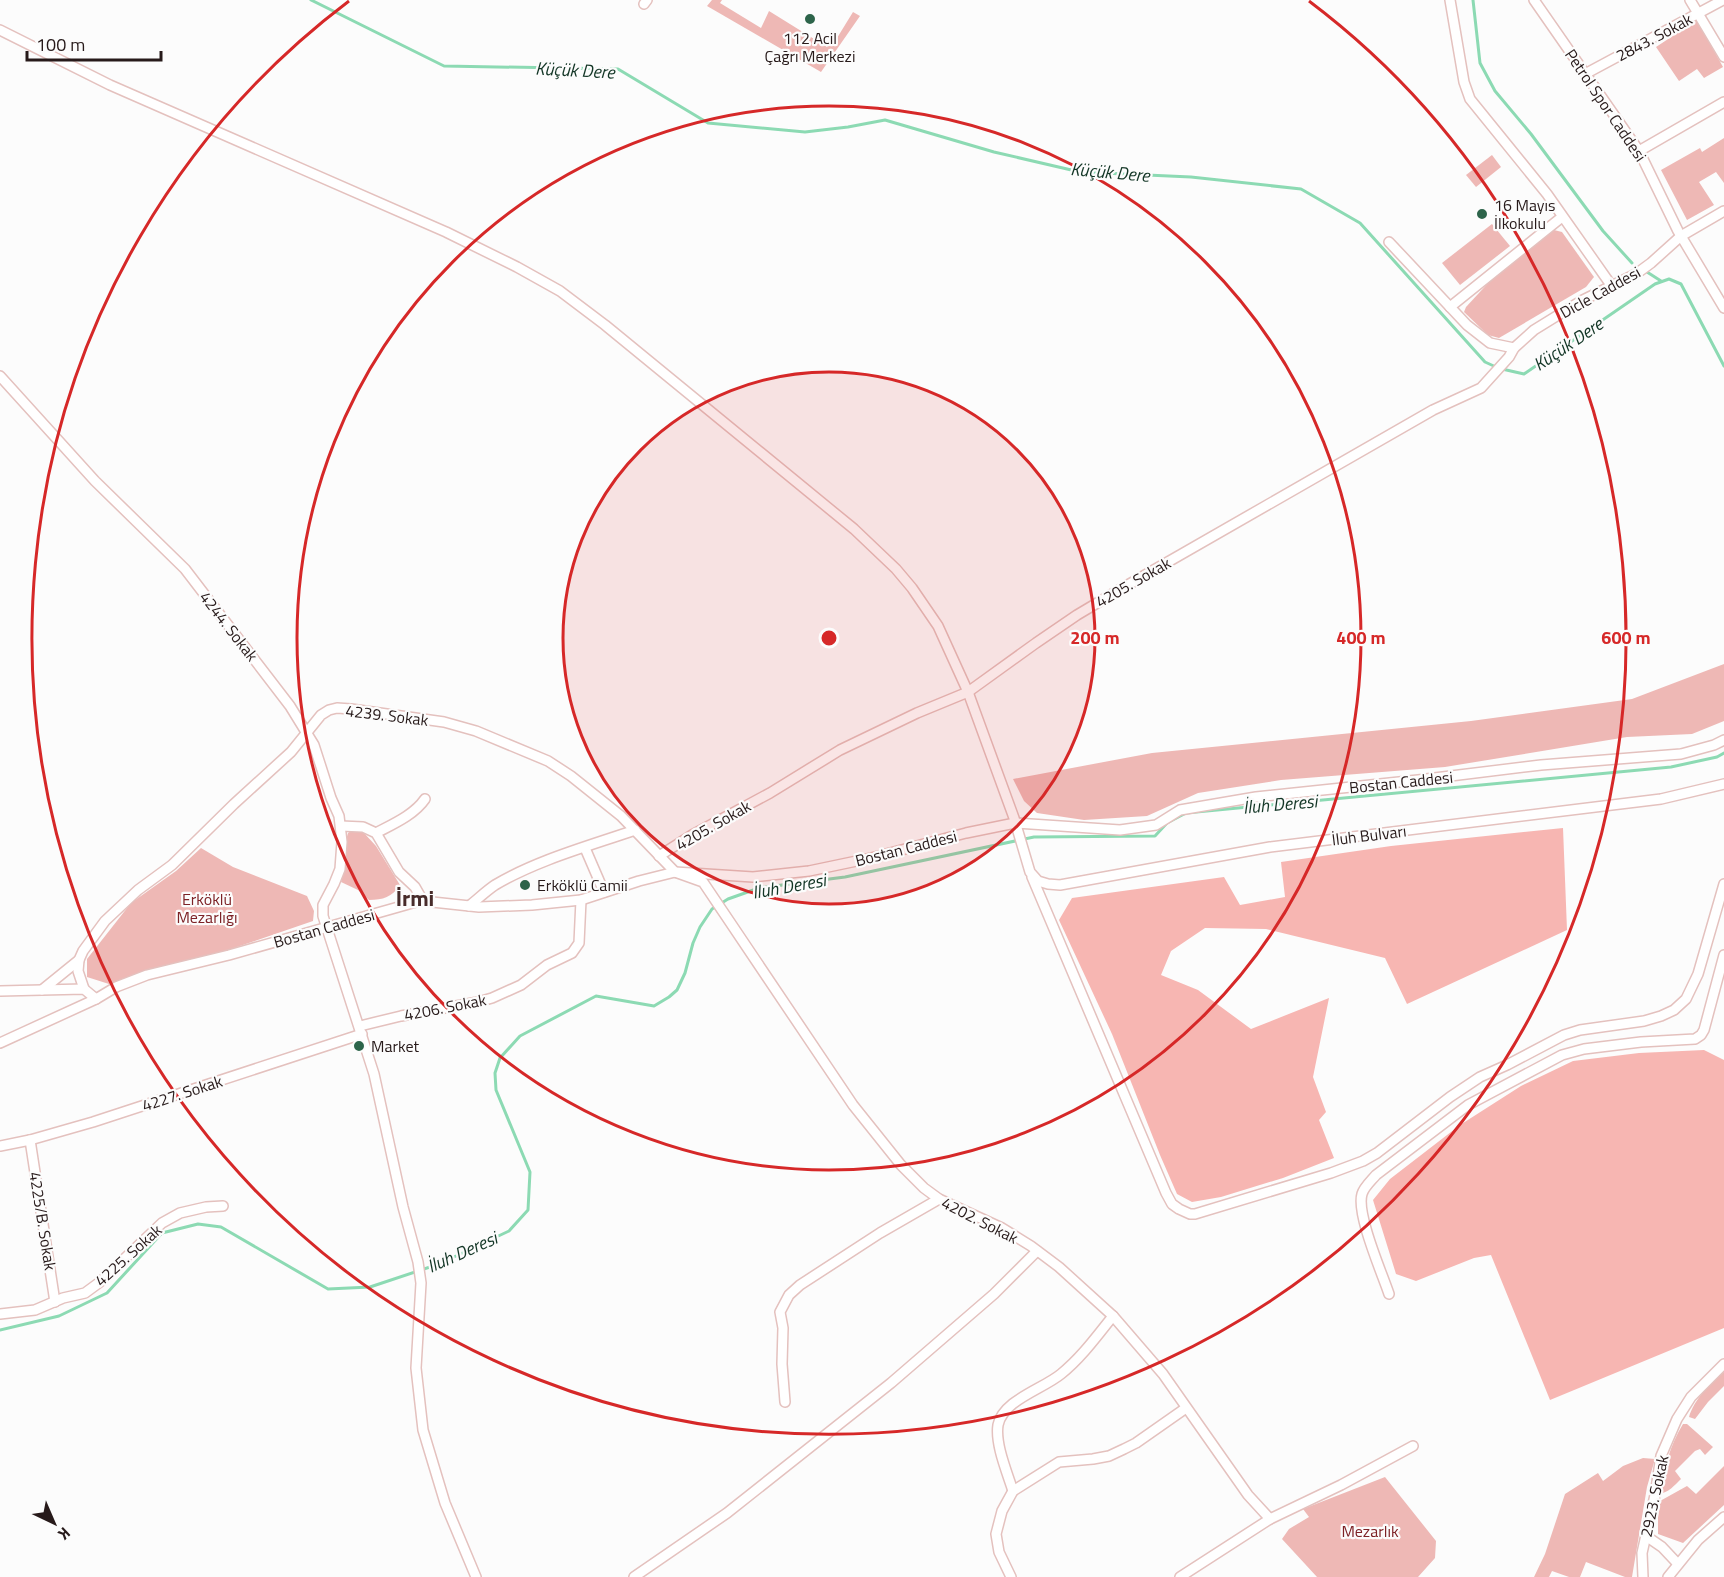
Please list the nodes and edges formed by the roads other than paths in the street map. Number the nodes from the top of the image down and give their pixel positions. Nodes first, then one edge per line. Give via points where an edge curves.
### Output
1 (1450, 0) edge
2 (1534, 0) edge
3 (1690, 0) edge
4 (1723, 0) edge
5 (1698, 13) junction
6 (0, 30) edge
7 (1724, 57) edge
8 (1585, 74) junction
9 (1724, 102) edge
10 (1639, 152) junction
11 (1724, 211) edge
12 (1562, 217) junction
13 (1681, 236) junction
14 (1389, 242) dead end
15 (1611, 285) junction
16 (1450, 307) junction
17 (1724, 308) edge
18 (1511, 353) junction
19 (0, 376) edge
20 (968, 692) junction
21 (307, 733) junction
22 (1724, 740) edge
23 (1724, 784) edge
24 (425, 799) dead end
25 (341, 826) junction
26 (1016, 826) junction
27 (635, 830) junction
28 (376, 833) junction
29 (585, 848) junction
30 (659, 856) junction
31 (675, 872) junction
32 (1030, 872) junction
33 (1724, 884) edge
34 (604, 892) junction
35 (581, 900) junction
36 (715, 900) joint
37 (423, 901) junction
38 (469, 906) junction
39 (326, 929) junction
40 (1724, 955) edge
41 (79, 960) junction
42 (84, 989) junction
43 (42, 990) junction
44 (0, 991) edge
45 (96, 999) junction
46 (361, 1030) junction
47 (0, 1043) edge
48 (30, 1140) junction
49 (0, 1146) edge
50 (939, 1199) junction
51 (223, 1206) dead end
52 (1037, 1251) junction
53 (1389, 1294) dead end
54 (55, 1302) junction
55 (0, 1314) edge
56 (1113, 1316) junction
57 (1724, 1364) edge
58 (785, 1402) dead end
59 (1186, 1408) junction
60 (1413, 1446) dead end
61 (1013, 1491) junction
62 (1724, 1516) edge
63 (1270, 1519) junction
64 (1646, 1536) junction
65 (1678, 1564) junction
66 (476, 1577) edge
67 (634, 1577) edge
68 (1011, 1577) edge
69 (1180, 1577) edge
70 (1643, 1577) edge
71 (1668, 1577) edge

1 - 12 street via 1470,99
2 - 8 street, Petrol Spor Caddesi
3 - 5 street
4 - 5 street, 2843. Sokak
5 - 7 street
5 - 8 street, 2843. Sokak
6 - 20 street via 110,85 446,232 560,291 751,444 896,569 938,626
8 - 10 street, Petrol Spor Caddesi
9 - 10 street
10 - 13 street, Petrol Spor Caddesi
11 - 13 street, Dicle Caddesi
12 - 15 street
12 - 16 street
13 - 15 street, Dicle Caddesi via 1636,274
13 - 17 street, Petrol Spor Caddesi
14 - 16 street
15 - 18 street, Dicle Caddesi via 1534,330
16 - 18 street via 1490,343
18 - 20 street, 4205. Sokak via 1481,388 1433,410 1119,590
19 - 21 street, 4244. Sokak via 95,481 185,569
20 - 26 street
20 - 30 street, 4205. Sokak via 840,750
21 - 25 street, 4244. Sokak
21 - 27 street, 4239. Sokak via 321,715 337,708 476,730 548,760
21 - 41 street, 4239. Sokak via 291,753 172,865 105,921
22 - 26 street, Bostan Caddesi via 1681,754 1541,765 1256,797 1180,810 1156,825 1120,830
23 - 32 street, İluh Bulvarı via 1661,799 1270,847 1060,885 1038,881
24 - 28 street via 410,814
25 - 28 street via 363,827
25 - 39 street, 4244. Sokak via 340,869 323,905
26 - 31 street, Bostan Caddesi via 966,833 809,871 753,877
26 - 32 street
27 - 29 street
27 - 30 street, 4239. Sokak
28 - 37 street via 399,872
29 - 34 street
29 - 38 street via 514,876
30 - 31 street, 4239. Sokak
31 - 34 street, Bostan Caddesi
31 - 36 street, 4239. Sokak via 703,882
32 - 33 street via 1166,1193 1172,1204 1190,1214 1363,1161 1480,1077 1564,1035 1644,1021 1674,1010 1686,999 1698,974
34 - 35 street, Bostan Caddesi
35 - 38 street, Bostan Caddesi
35 - 46 street, 4206. Sokak via 579,943 572,952 521,985 478,1002 401,1016
36 - 50 street, 4202. Sokak via 853,1105 901,1165
37 - 38 street, Bostan Caddesi
37 - 39 street, Bostan Caddesi
39 - 45 street, Bostan Caddesi via 147,975
39 - 46 street, 4244. Sokak
40 - 53 street via 1704,1030 1695,1039 1641,1042 1562,1055 1468,1105 1376,1175 1366,1187 1361,1203
41 - 42 street
41 - 43 street, 4239. Sokak
42 - 43 street
42 - 45 street
43 - 44 street
45 - 47 street, Bostan Caddesi
46 - 48 street, 4227. Sokak
46 - 66 street, 4244. Sokak via 418,1262 421,1283 416,1368 423,1430 445,1503
48 - 49 street, 4227. Sokak
48 - 54 street, 4225/B. Sokak
50 - 52 street, 4202. Sokak via 1002,1228
50 - 58 street via 880,1233 789,1295 780,1312
51 - 54 street, 4225. Sokak via 180,1213 156,1229 85,1293
52 - 56 street, 4202. Sokak
52 - 67 street via 994,1294 891,1383 727,1513
54 - 55 street, 4225. Sokak via 35,1310
56 - 59 street, 4202. Sokak
56 - 61 street via 1061,1374 1003,1412 998,1440
57 - 64 street, 2923. Sokak via 1691,1397 1669,1436 1661,1456
59 - 61 street via 1124,1449 1108,1456 1059,1462
59 - 63 street, 4202. Sokak via 1248,1495
60 - 63 street
61 - 68 street via 996,1534 999,1552
62 - 65 street
63 - 69 street
64 - 65 street
64 - 70 street, 2923. Sokak
65 - 71 street

